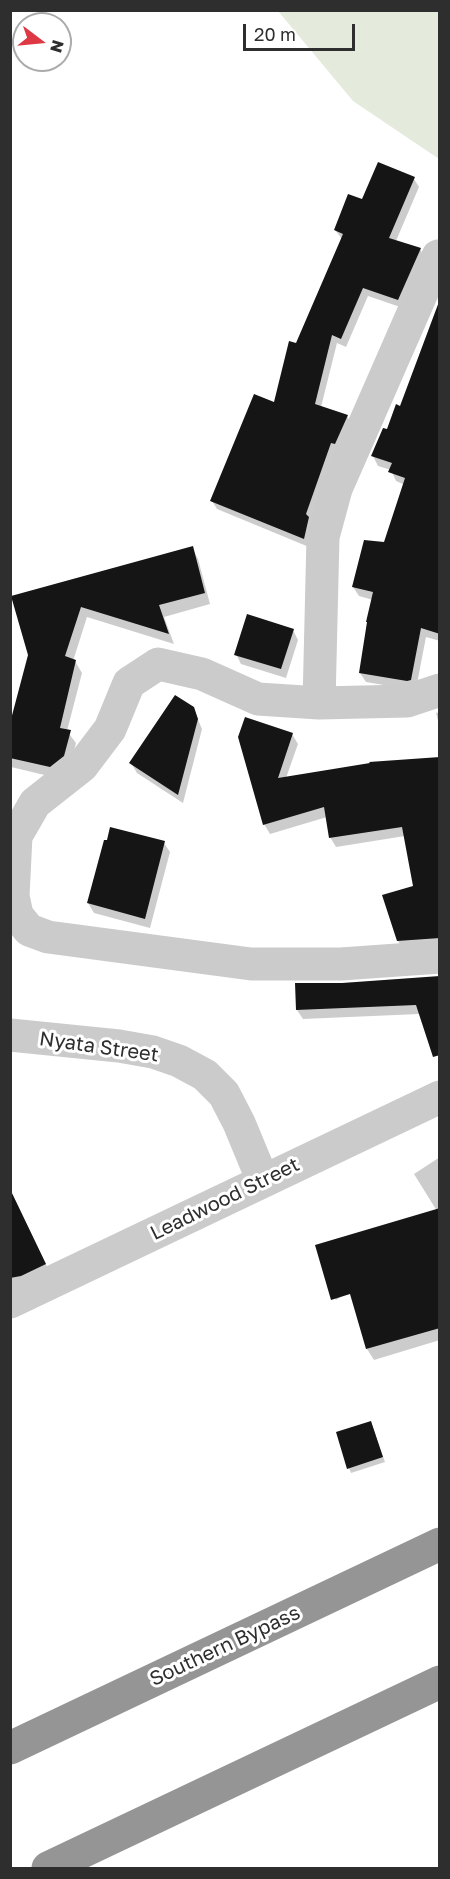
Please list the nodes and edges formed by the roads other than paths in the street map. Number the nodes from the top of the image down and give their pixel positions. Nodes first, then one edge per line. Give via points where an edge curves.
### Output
1 (438, 256) edge
2 (440, 690) edge
3 (319, 703) junction
4 (440, 957) edge
5 (10, 1035) edge
6 (440, 1097) edge
7 (263, 1181) junction
8 (10, 1302) edge
9 (440, 1544) edge
10 (440, 1683) edge
11 (10, 1748) edge
12 (48, 1869) edge

1 - 3 street via 336,489 323,537
2 - 3 street via 407,701
3 - 4 street via 258,699 202,674 158,664 129,683 110,729 82,766 35,803 16,836 13,896 17,915 29,930 48,937 251,964 340,964
5 - 7 street, Nyata Street via 153,1052 205,1075 224,1094
6 - 7 street, Leadwood Street
7 - 8 street, Leadwood Street
9 - 11 highway, Southern Bypass
10 - 12 highway

